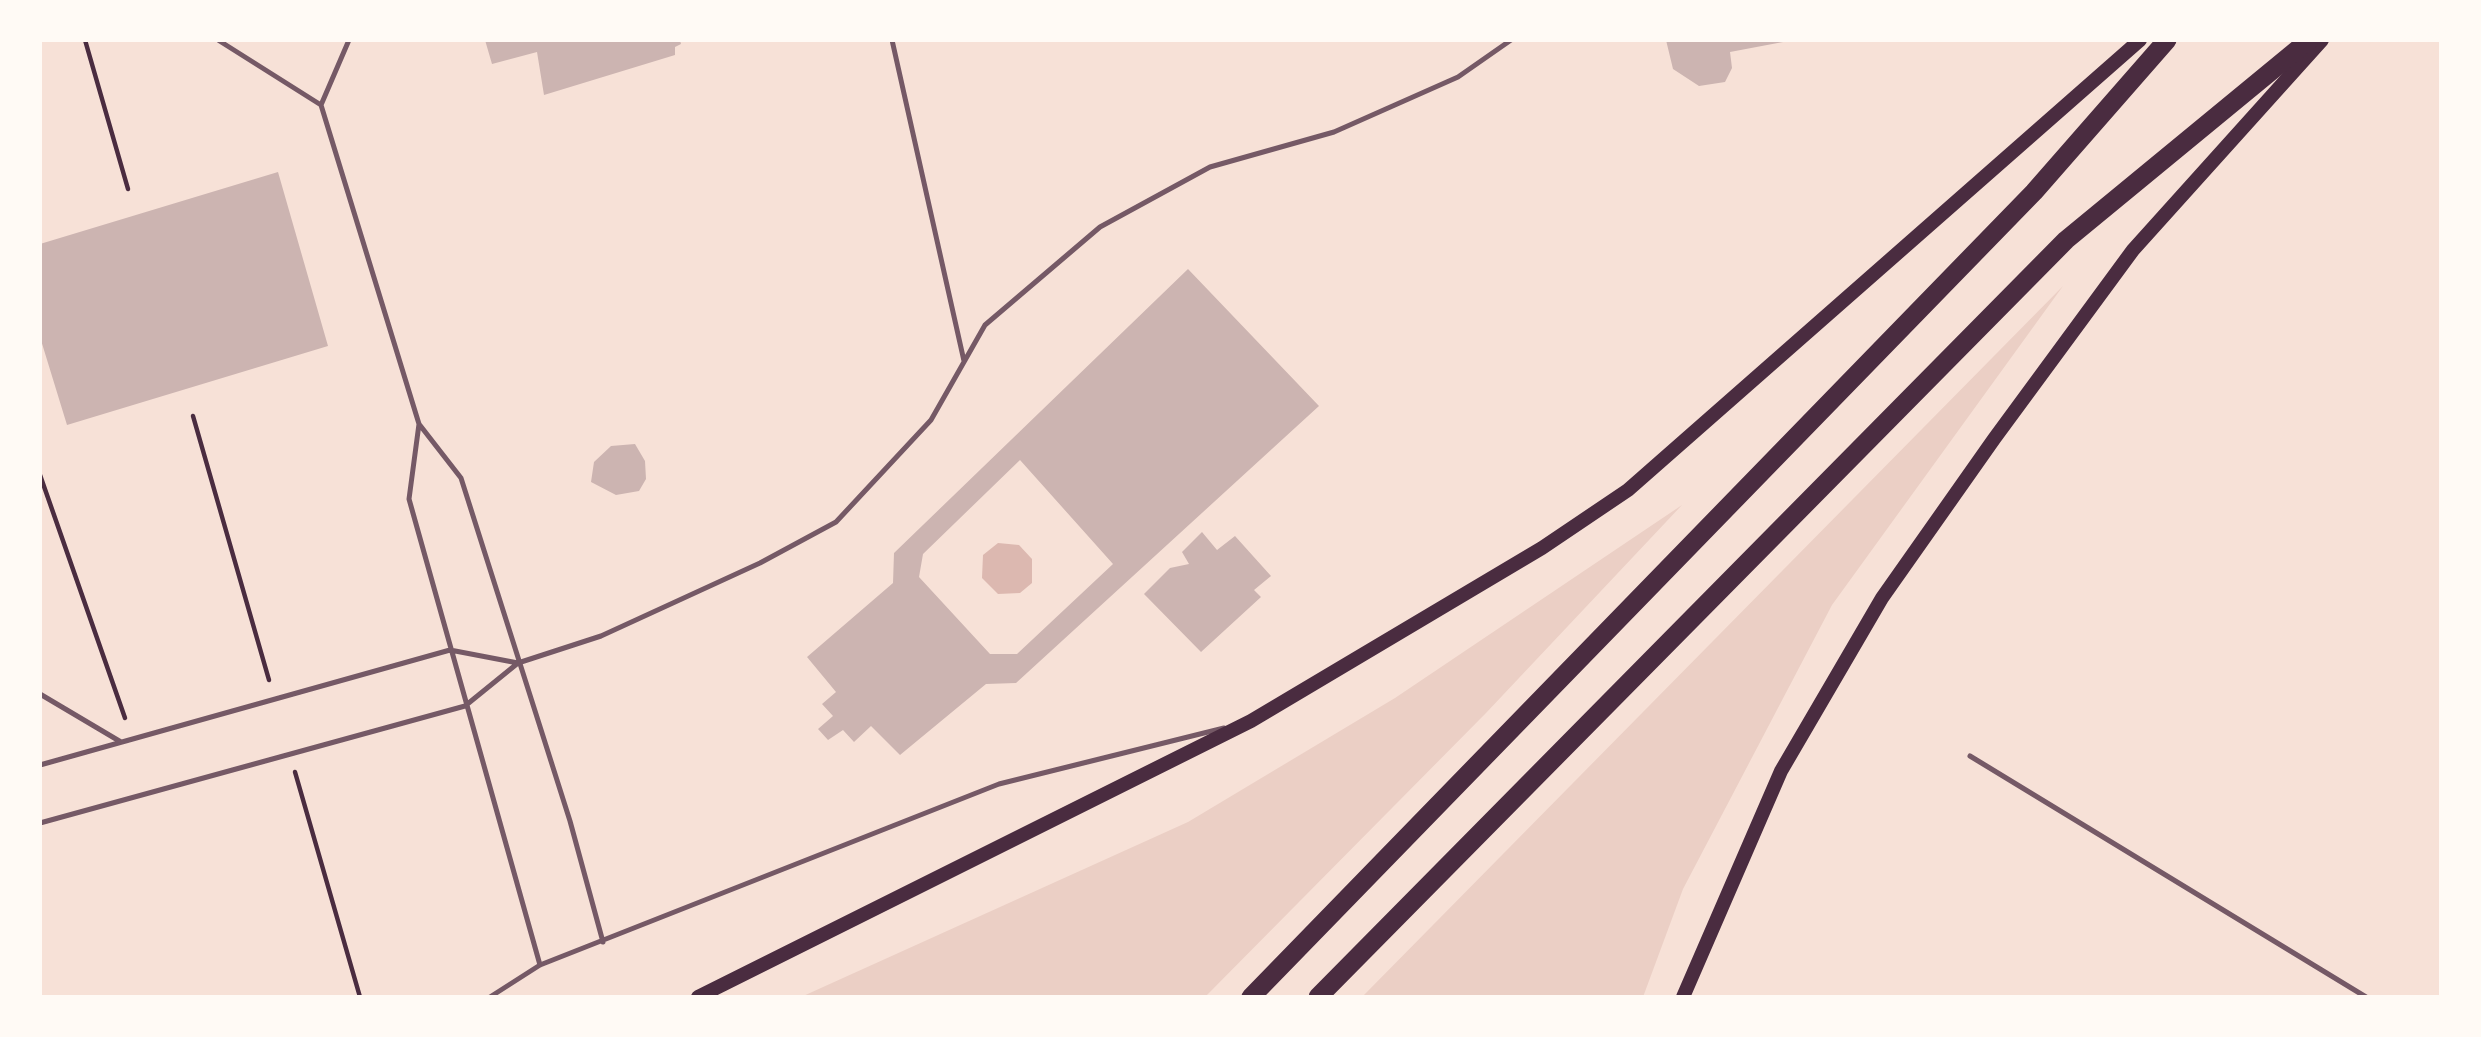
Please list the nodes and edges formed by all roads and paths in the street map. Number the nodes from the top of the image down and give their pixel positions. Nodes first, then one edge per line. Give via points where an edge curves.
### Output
1 (85, 40) edge
2 (218, 40) edge
3 (349, 40) edge
4 (892, 40) edge
5 (1511, 40) edge
6 (2140, 40) edge
7 (2167, 40) edge
8 (2309, 40) edge
9 (2322, 40) edge
10 (321, 105) junction
11 (128, 189) dead end
12 (964, 361) junction
13 (419, 424) junction
14 (40, 475) edge
15 (450, 650) junction
16 (518, 663) junction
17 (40, 694) edge
18 (465, 706) junction
19 (1251, 721) junction
20 (132, 739) junction
21 (121, 742) junction
22 (1970, 756) dead end
23 (40, 765) edge
24 (40, 823) edge
25 (603, 942) junction
26 (541, 965) junction
27 (490, 997) edge
28 (698, 997) edge
29 (1251, 997) edge
30 (1318, 997) edge
31 (1683, 997) edge
32 (2366, 997) edge

1 - 11 path
2 - 10 lane
3 - 10 lane
4 - 12 lane
5 - 12 lane via 1458,78 1334,132 1210,167 1100,227 985,325
6 - 19 main road via 1628,490 1542,548
7 - 29 highway via 2034,192
8 - 30 highway via 2066,240
9 - 31 main road via 2133,250 1882,598 1781,771
10 - 13 lane
12 - 16 lane via 931,420 836,522 760,563 601,636
13 - 15 lane via 409,499
13 - 16 lane via 461,478
14 - 20 path
15 - 16 lane
15 - 18 lane
15 - 20 lane
16 - 18 lane
16 - 25 lane via 570,821
17 - 21 lane
18 - 24 lane
18 - 26 lane
19 - 25 lane via 999,784
19 - 28 main road
20 - 21 lane
21 - 23 lane
22 - 32 lane
25 - 26 lane
26 - 27 lane

